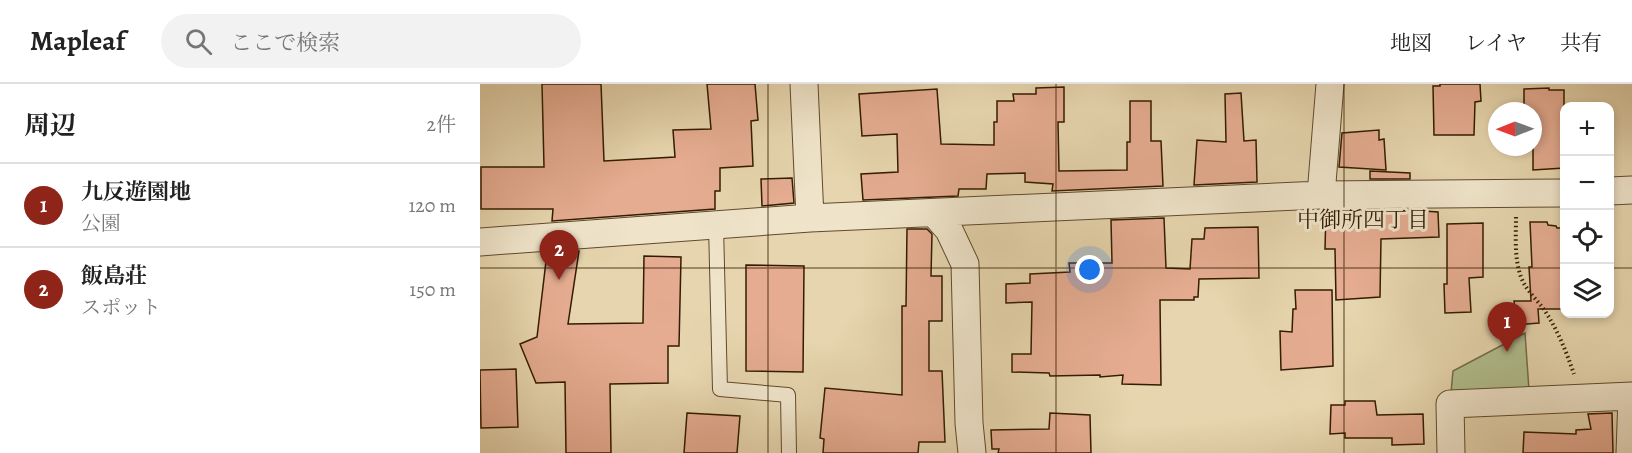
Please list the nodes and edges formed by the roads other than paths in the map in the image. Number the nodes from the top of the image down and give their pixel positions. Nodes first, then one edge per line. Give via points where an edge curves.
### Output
1 (804, 84) edge
2 (1330, 84) edge
3 (1632, 190) edge
4 (1614, 191) edge
5 (1560, 193) edge
6 (1321, 195) junction
7 (934, 213) junction
8 (810, 218) junction
9 (716, 225) junction
10 (480, 242) edge
11 (1632, 396) edge
12 (789, 453) edge
13 (972, 453) edge
14 (1451, 453) edge
15 (1630, 453) edge

1 - 8 street
2 - 6 street
3 - 4 street
5 - 6 street
6 - 7 street
7 - 8 street
7 - 13 street via 949,230 965,264
8 - 9 street
9 - 10 street
9 - 12 lane via 720,389 788,395
11 - 14 street via 1450,404
11 - 15 street

